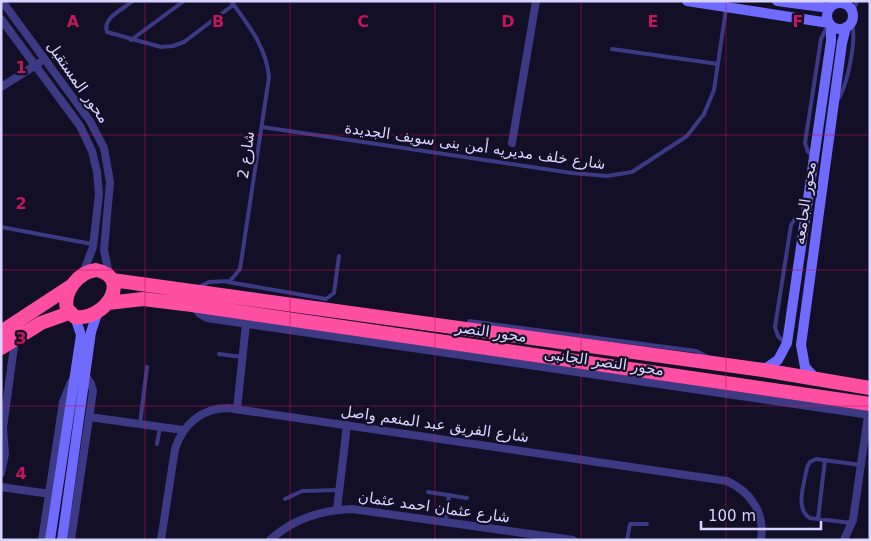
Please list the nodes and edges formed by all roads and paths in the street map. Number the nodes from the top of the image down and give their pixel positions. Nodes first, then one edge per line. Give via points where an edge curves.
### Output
1 (2, 1) edge
2 (133, 1) edge
3 (184, 1) edge
4 (536, 1) edge
5 (687, 1) edge
6 (777, 1) edge
7 (232, 3) edge
8 (727, 4) edge
9 (832, 5) edge
10 (850, 12) edge
11 (1, 19) edge
12 (830, 24) junction
13 (131, 40) junction
14 (612, 49) dead end
15 (44, 59) junction
16 (718, 64) junction
17 (35, 66) junction
18 (1, 87) edge
19 (262, 127) junction
20 (512, 143) dead end
21 (1, 227) edge
22 (94, 244) junction
23 (339, 256) dead end
24 (111, 278) junction
25 (78, 280) junction
26 (226, 282) junction
27 (138, 283) junction
28 (194, 298) junction
29 (136, 299) junction
30 (108, 303) junction
31 (97, 314) junction
32 (72, 315) junction
33 (246, 324) junction
34 (7, 331) edge
35 (461, 331) junction
36 (1, 348) edge
37 (219, 354) dead end
38 (243, 357) junction
39 (147, 368) dead end
40 (763, 370) junction
41 (86, 375) junction
42 (816, 379) junction
43 (870, 388) edge
44 (743, 391) junction
45 (237, 409) junction
46 (869, 411) edge
47 (89, 416) junction
48 (140, 424) junction
49 (347, 425) junction
50 (2, 427) edge
51 (160, 427) junction
52 (183, 430) junction
53 (157, 444) dead end
54 (826, 460) junction
55 (861, 465) junction
56 (1, 473) edge
57 (55, 482) junction
58 (1, 487) edge
59 (340, 490) junction
60 (428, 492) dead end
61 (50, 494) junction
62 (450, 495) junction
63 (466, 498) dead end
64 (285, 499) dead end
65 (337, 509) junction
66 (818, 519) junction
67 (446, 521) junction
68 (852, 523) junction
69 (647, 524) dead end
70 (516, 536) edge
71 (42, 540) edge
72 (50, 540) edge
73 (62, 540) edge
74 (71, 540) edge
75 (161, 540) edge
76 (270, 540) edge
77 (573, 540) edge
78 (627, 540) edge
79 (761, 540) edge
80 (844, 540) edge

1 - 15 street, محور المستقبل
2 - 13 lane via 105,26 109,34
3 - 13 lane
4 - 20 street
5 - 8 street
6 - 9 street
7 - 13 lane via 178,45 161,47
7 - 19 lane, شارع 2 via 260,43 268,68
8 - 12 street
8 - 16 lane, شارع خلف مديريه أمن بنى سويف الجديدة
9 - 10 street via 841,4
9 - 12 street, محور الجامعه via 827,14
10 - 12 street via 838,29
10 - 42 street, محور الجامعه via 842,43 801,345 803,362
11 - 17 street, محور المستقبل
12 - 40 street, محور الجامعه via 831,41 786,344 778,360
14 - 16 lane
15 - 17 street
15 - 24 street, محور المستقبل via 95,130 107,158 111,196 104,250
16 - 19 lane, شارع خلف مديريه أمن بنى سويف الجديدة via 711,98 693,129 680,143 640,169 616,176 572,173
17 - 18 street
17 - 22 street, محور المستقبل via 80,126 92,152 99,194
19 - 26 lane, شارع 2 via 240,269
21 - 22 lane
22 - 25 street, محور المستقبل
23 - 26 lane via 334,292 326,299
24 - 25 highway via 96,270
24 - 27 highway, محور النصر
24 - 30 highway via 113,290
25 - 32 highway via 66,299
25 - 34 highway
26 - 28 lane via 208,282
27 - 28 highway, محور النصر
27 - 29 highway
28 - 29 highway, محور النصر
28 - 33 street, محور النصر الجانبى via 204,317
28 - 35 highway, محور النصر
29 - 30 highway, محور النصر
30 - 31 highway
31 - 32 highway via 86,317
31 - 41 street via 91,332
32 - 34 highway
32 - 57 street via 81,335
33 - 38 street
33 - 44 street, محور النصر الجانبى
34 - 36 highway
34 - 50 street
35 - 40 highway, محور النصر
35 - 44 highway, محور النصر
37 - 38 lane
38 - 45 street
39 - 48 lane
40 - 42 highway, محور النصر
41 - 47 street via 93,389
41 - 73 street
42 - 43 highway, محور النصر
44 - 46 highway, محور النصر
45 - 49 street, شارع الفريق عبد المنعم واصل
45 - 52 street, شارع الفريق عبد المنعم واصل via 209,411
46 - 55 street
47 - 48 street
47 - 74 street
48 - 51 street
49 - 59 street
49 - 79 street, شارع الفريق عبد المنعم واصل via 727,481 744,491 756,507 762,525
50 - 56 street via 5,454
51 - 52 street
51 - 53 lane
52 - 75 street via 175,449
54 - 55 lane
54 - 66 lane
54 - 66 lane via 816,459 808,464 801,508 806,516
55 - 68 street
57 - 61 street
57 - 72 street
58 - 61 street
59 - 64 lane via 306,490
59 - 65 street
60 - 62 lane
61 - 71 street
62 - 63 lane
62 - 67 lane
65 - 67 street, شارع عثمان احمد عثمان
65 - 76 street, شارع عثمان احمد عثمان via 296,522
66 - 68 lane
67 - 70 street, شارع عثمان احمد عثمان
68 - 80 street
69 - 78 lane via 630,524
70 - 77 street, شارع عثمان احمد عثمان

